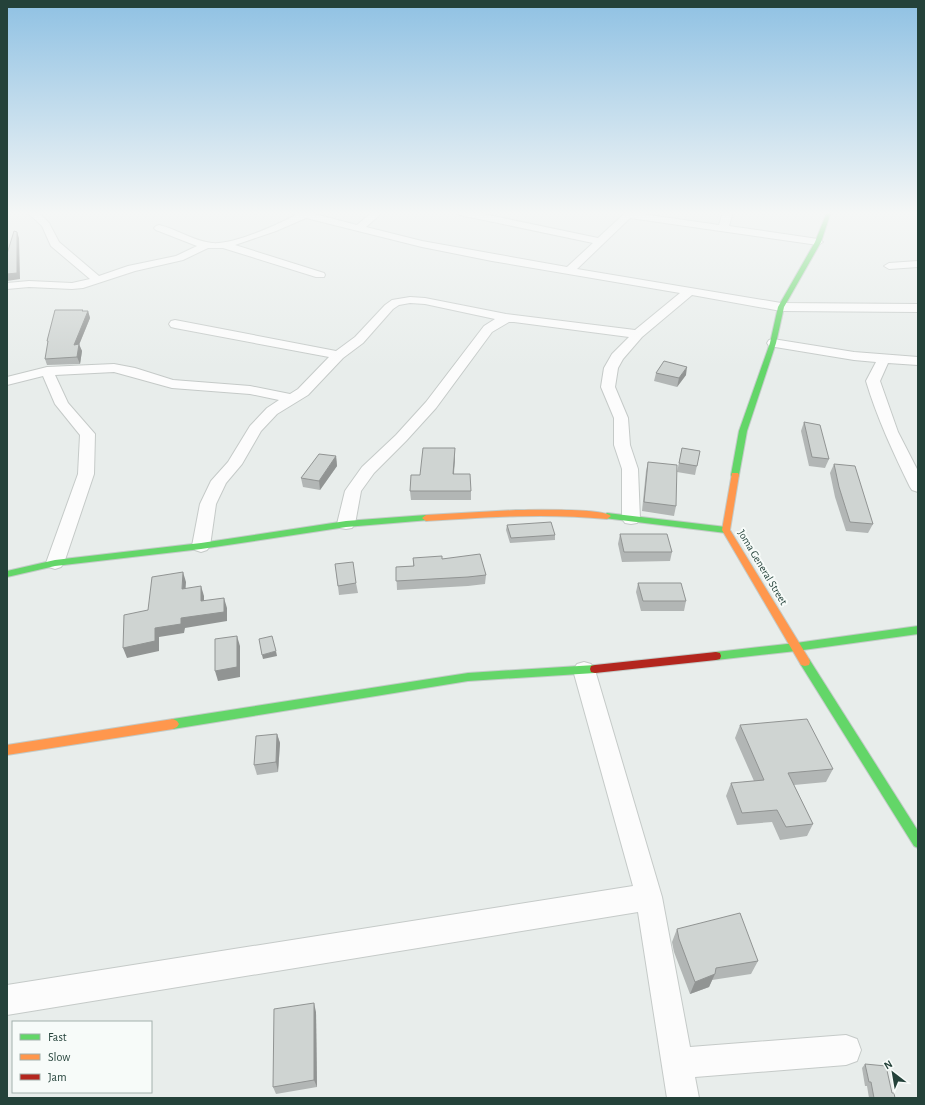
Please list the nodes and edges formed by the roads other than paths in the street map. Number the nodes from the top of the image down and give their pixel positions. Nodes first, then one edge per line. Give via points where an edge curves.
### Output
1 (78, 264) edge
2 (153, 264) edge
3 (283, 264) edge
4 (526, 264) edge
5 (577, 264) edge
6 (806, 264) edge
7 (918, 264) edge
8 (890, 266) dead end
9 (569, 271) junction
10 (320, 275) dead end
11 (98, 280) junction
12 (7, 286) edge
13 (689, 292) junction
14 (781, 307) junction
15 (918, 308) edge
16 (506, 318) junction
17 (175, 324) dead end
18 (638, 334) junction
19 (774, 343) junction
20 (338, 355) junction
21 (884, 358) junction
22 (918, 361) edge
23 (47, 371) junction
24 (7, 381) edge
25 (294, 399) junction
26 (918, 486) edge
27 (631, 519) junction
28 (346, 524) junction
29 (726, 530) junction
30 (200, 546) junction
31 (54, 563) junction
32 (7, 574) edge
33 (918, 630) edge
34 (796, 647) junction
35 (584, 670) junction
36 (7, 750) edge
37 (918, 842) edge
38 (649, 897) junction
39 (7, 1000) edge
40 (846, 1050) dead end
41 (678, 1063) junction
42 (683, 1098) edge

1 - 11 street
2 - 11 street
3 - 10 street
4 - 9 street
5 - 9 street
6 - 14 street, Joma General Street
7 - 8 street
9 - 13 street
11 - 12 street via 72,286
13 - 14 street
13 - 18 street
14 - 15 street
14 - 19 street, Joma General Street
16 - 18 street
16 - 20 street via 425,301 396,302 359,340
16 - 28 street via 488,329 431,405 402,438 368,470 353,491
17 - 20 street
18 - 27 street via 610,368 608,387 621,418 622,445 630,469
19 - 21 street via 854,356
19 - 29 street, Joma General Street via 743,431
20 - 25 street
21 - 22 street
21 - 26 street via 873,381 891,432
23 - 24 street
23 - 25 street via 114,368 172,384 250,390
23 - 31 street via 62,404 88,434 86,474
25 - 30 street via 272,410 255,429 234,464 219,481 208,504
27 - 28 street via 573,513 476,515
27 - 29 street
28 - 30 street
29 - 34 street, Joma General Street
30 - 31 street
31 - 32 street
33 - 34 street
34 - 35 street
34 - 37 street, Joma General Street
35 - 36 street via 468,677
35 - 38 street
38 - 39 street
38 - 41 street
40 - 41 street
41 - 42 street

